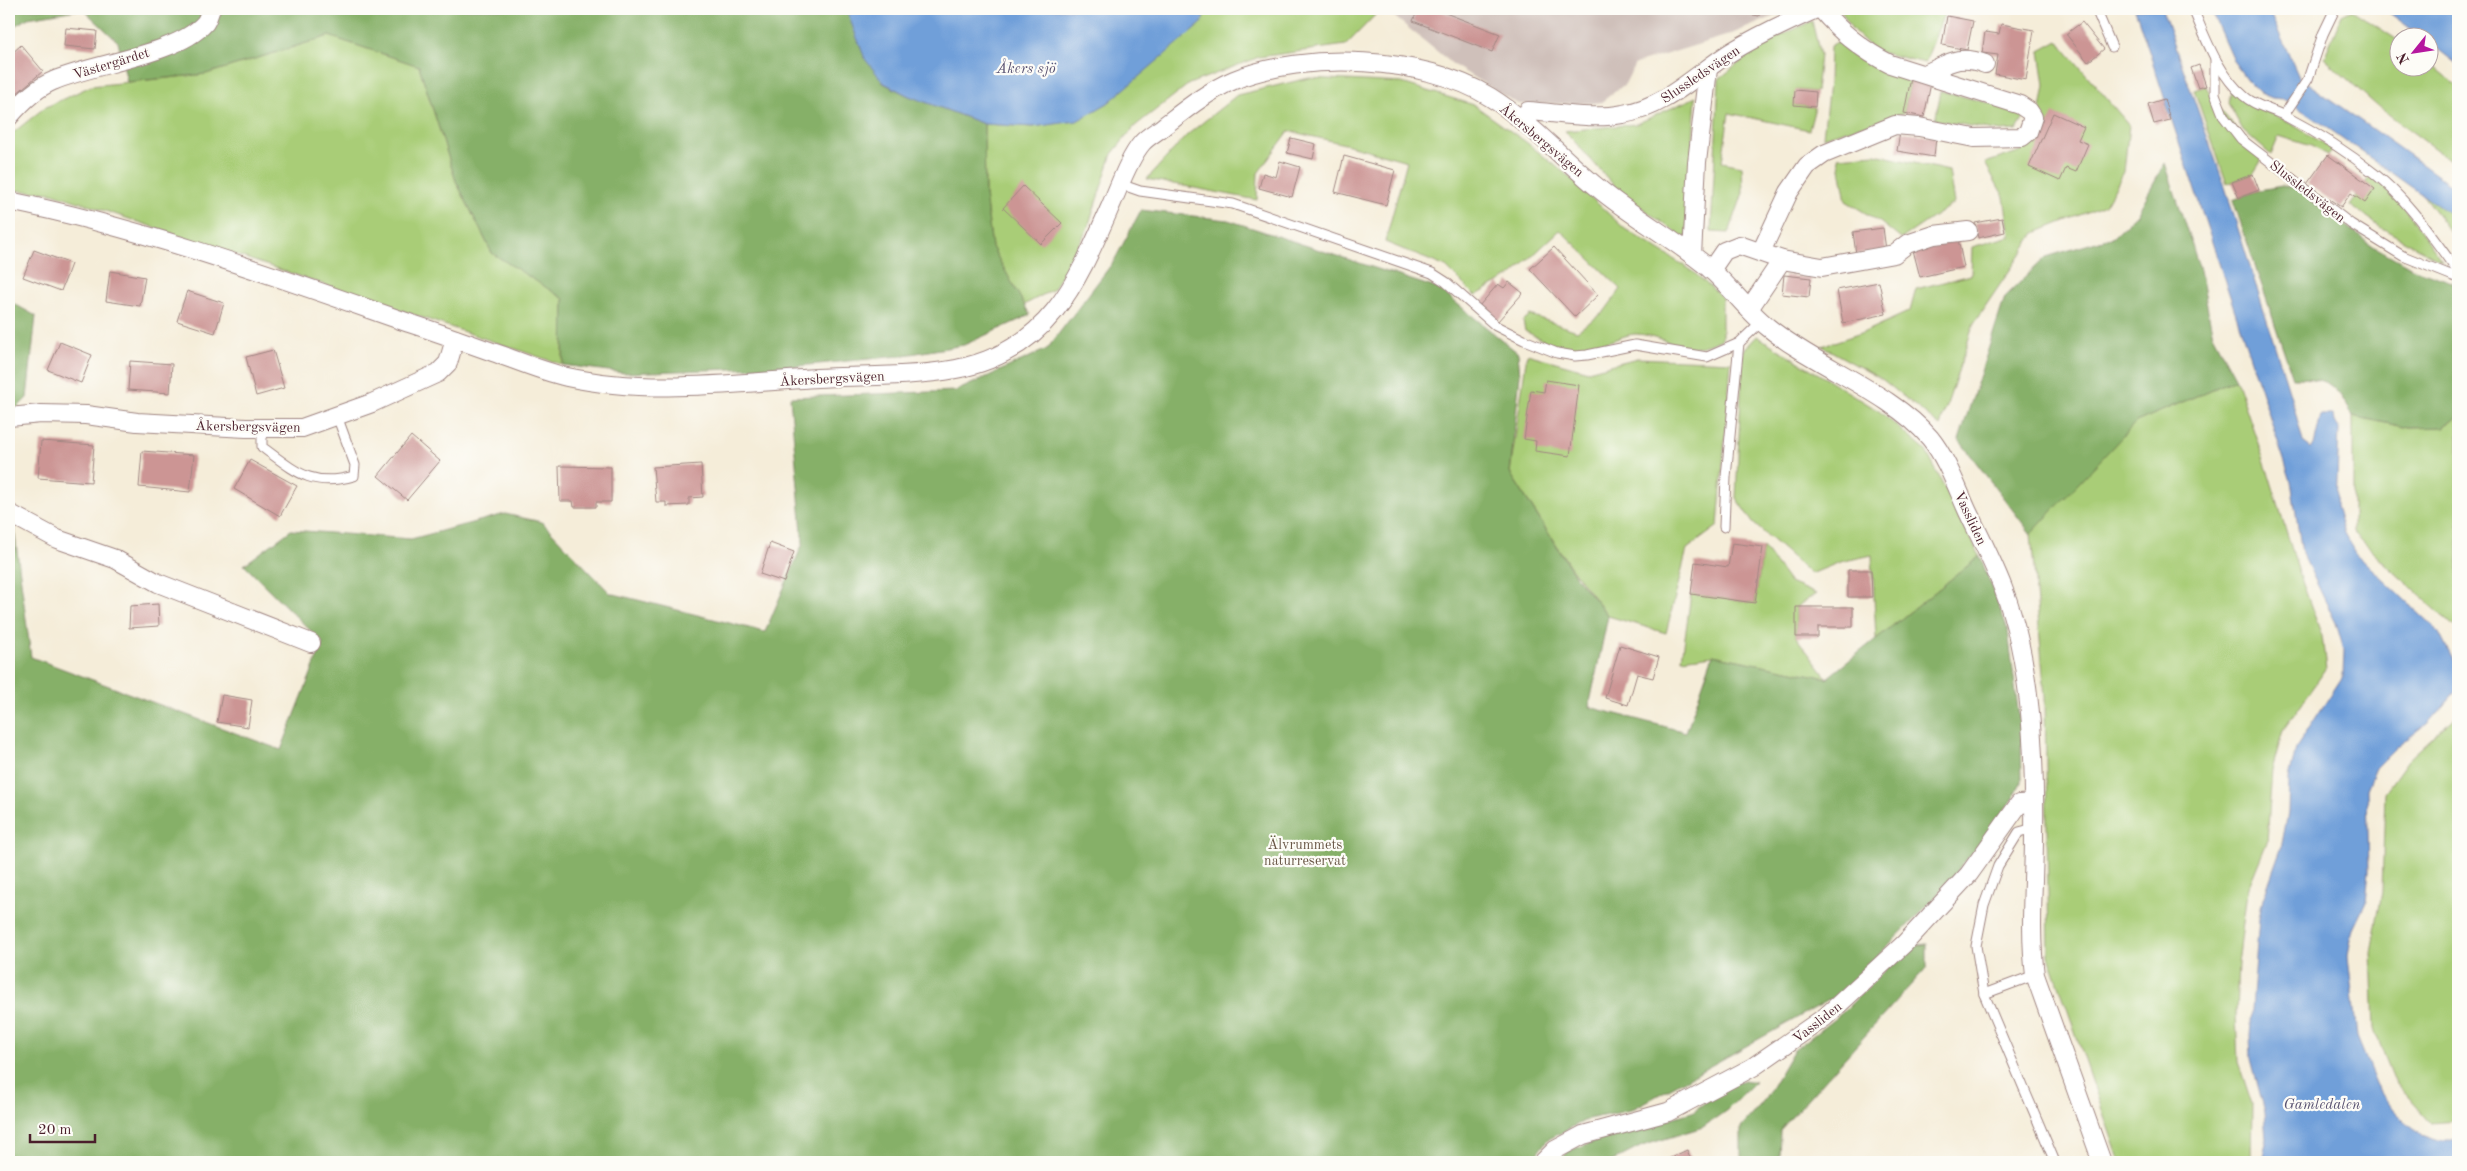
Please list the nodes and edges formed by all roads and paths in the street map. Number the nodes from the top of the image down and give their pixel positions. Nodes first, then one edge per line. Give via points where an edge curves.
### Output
1 (211, 9) edge
2 (1816, 9) edge
3 (1821, 9) edge
4 (2096, 9) edge
5 (2193, 9) edge
6 (2335, 9) edge
7 (2112, 47) dead end
8 (2214, 56) junction
9 (1985, 64) dead end
10 (1708, 69) junction
11 (1925, 74) junction
12 (2284, 115) junction
13 (9, 117) edge
14 (1521, 120) junction
15 (1120, 184) junction
16 (9, 202) edge
17 (1968, 231) dead end
18 (1761, 252) junction
19 (1692, 255) junction
20 (1782, 260) junction
21 (1711, 270) junction
22 (2458, 272) edge
23 (2458, 278) edge
24 (1755, 316) junction
25 (455, 339) junction
26 (1739, 344) junction
27 (337, 416) junction
28 (9, 417) edge
29 (262, 429) junction
30 (9, 513) edge
31 (1724, 527) dead end
32 (312, 643) dead end
33 (2033, 803) junction
34 (2034, 828) junction
35 (2035, 975) junction
36 (1984, 994) junction
37 (1543, 1162) edge
38 (2055, 1162) edge
39 (2102, 1162) edge

1 - 13 street, Västergärdet via 206,22 185,38 51,81 23,101
2 - 10 street, Slussledsvägen via 1769,30
3 - 11 street via 1839,30 1873,56
4 - 7 lane
5 - 8 lane, Slussledsvägen
6 - 12 lane via 2308,79
8 - 12 lane, Slussledsvägen via 2229,81 2244,97
8 - 23 lane, Slussledsvägen via 2215,94 2224,117 2241,139 2351,224 2403,256
9 - 11 street via 1968,58
10 - 14 street, Slussledsvägen via 1662,101 1642,110 1601,116 1528,111
10 - 19 street via 1697,162
11 - 18 street via 2020,105 2032,117 2028,132 2022,138 1995,140 1895,126 1824,154 1807,166 1789,192
12 - 22 lane, Slussledsvägen via 2344,152 2389,186 2404,200
14 - 15 street, Åkersbergsvägen via 1479,92 1453,80 1402,67 1360,62 1297,63 1226,83 1199,99 1142,143
14 - 19 street, Åkersbergsvägen via 1603,193
15 - 25 street, Åkersbergsvägen via 1080,275 1040,328 1002,354 958,369 684,386 619,386 559,375
15 - 26 lane via 1140,191 1233,204 1432,273 1496,326 1558,352 1587,355 1634,345 1707,357
16 - 25 street, Åkersbergsvägen via 62,212 213,255
17 - 20 street via 1934,235 1907,244 1894,254 1822,267
18 - 20 street
18 - 21 street via 1739,245 1724,251
19 - 21 street, Åkersbergsvägen
20 - 24 street
21 - 24 street, Åkersbergsvägen
24 - 26 lane
24 - 33 street, Vassliden via 1786,342 1910,419 1926,433 1941,455 2004,590 2017,628 2031,731
25 - 27 street, Åkersbergsvägen via 448,363 438,373
26 - 31 lane
27 - 29 street, Åkersbergsvägen via 302,428
27 - 29 lane via 355,465 354,476 337,481 314,480 290,467 262,446
28 - 29 street, Åkersbergsvägen via 86,415 137,422
30 - 32 street via 57,538 115,559 158,583
33 - 34 street, Vassliden
33 - 37 street, Vassliden via 2019,804 1969,874 1905,943 1844,1000 1792,1042 1753,1067 1668,1112 1583,1134 1555,1150
34 - 35 street, Vassliden via 2031,946
34 - 36 lane via 2019,832 1998,866 1984,905 1976,946
35 - 36 lane
35 - 39 street, Vassliden
36 - 38 lane

